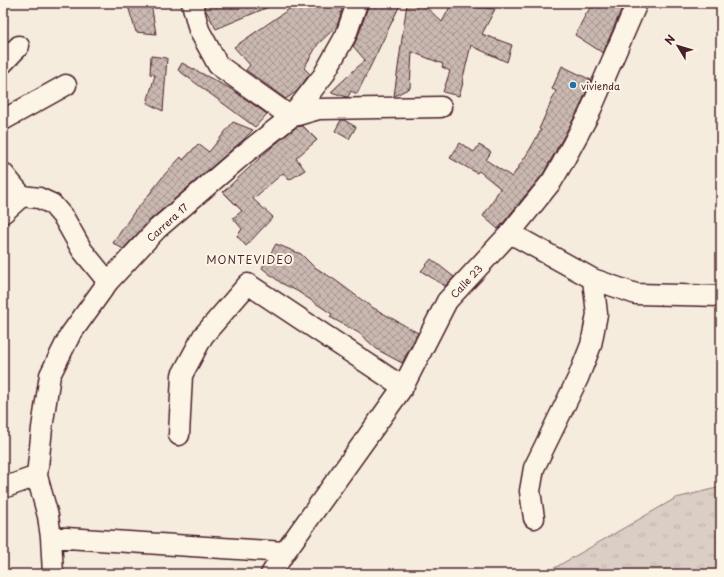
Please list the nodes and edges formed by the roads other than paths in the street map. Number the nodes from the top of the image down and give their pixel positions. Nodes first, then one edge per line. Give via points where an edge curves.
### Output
1 (192, 3) edge
2 (357, 3) edge
3 (637, 3) edge
4 (19, 46) dead end
5 (3, 63) edge
6 (66, 85) dead end
7 (441, 107) dead end
8 (291, 117) junction
9 (3, 120) edge
10 (3, 173) edge
11 (22, 196) junction
12 (3, 213) edge
13 (510, 233) junction
14 (593, 279) junction
15 (108, 282) junction
16 (721, 296) edge
17 (403, 387) junction
18 (179, 435) dead end
19 (37, 476) junction
20 (3, 488) edge
21 (534, 518) dead end
22 (51, 537) junction
23 (285, 552) junction
24 (53, 574) edge
25 (271, 574) edge

1 - 8 street via 199,30 218,65
2 - 8 street, Carrera 17 via 346,35 323,76
3 - 13 street, Calle 23 via 574,145 552,181
4 - 5 street
6 - 9 street
7 - 8 street via 319,110
8 - 15 street, Carrera 17 via 157,229
10 - 11 street
11 - 12 street
11 - 15 street via 39,198 52,204 64,218 82,250
13 - 14 street
13 - 17 street, Calle 23 via 447,301
14 - 16 street via 636,294
14 - 21 street via 597,314 591,345 578,378 534,468 530,491
15 - 19 street, Carrera 17 via 70,336 50,375
17 - 18 street via 248,284 203,336 182,376
17 - 23 street, Calle 23
19 - 20 street
19 - 22 street, Carrera 17
22 - 23 street
22 - 24 street, Carrera 17
23 - 25 street, Calle 23

